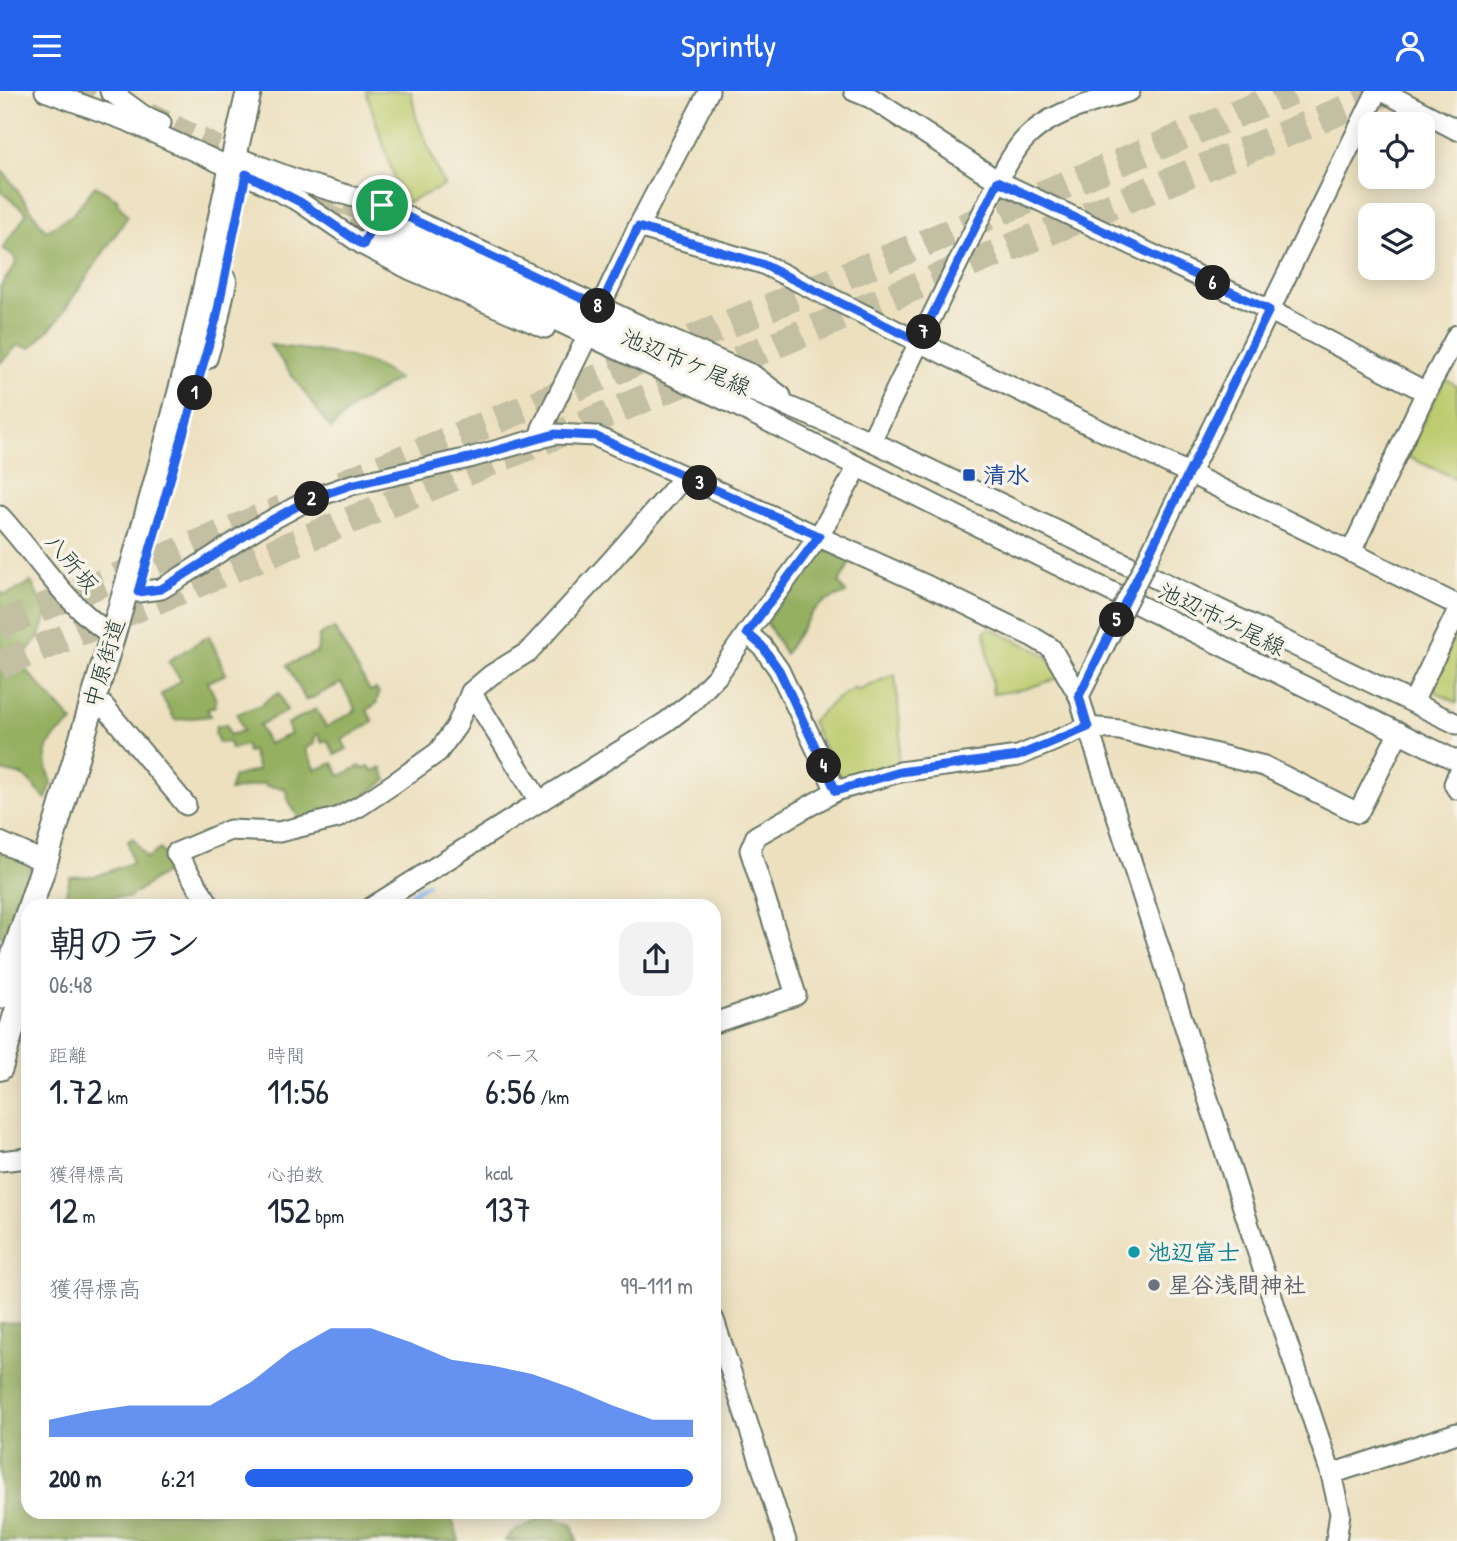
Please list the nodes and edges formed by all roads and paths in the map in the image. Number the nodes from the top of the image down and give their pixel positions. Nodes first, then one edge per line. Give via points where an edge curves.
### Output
1 (46, 91) edge
2 (110, 91) tunnel mouth
3 (248, 91) edge
4 (266, 91) edge
5 (709, 91) edge
6 (1130, 91) edge
7 (1379, 91) edge
8 (867, 93) edge
9 (1457, 129) edge
10 (239, 164) junction
11 (998, 181) junction
12 (638, 227) junction
13 (377, 228) junction
14 (600, 307) junction
15 (1269, 310) junction
16 (1457, 335) edge
17 (919, 342) junction
18 (583, 345) junction
19 (1426, 392) junction
20 (801, 412) junction
21 (778, 426) junction
22 (539, 439) junction
23 (871, 441) junction
24 (858, 467) junction
25 (1189, 474) junction
26 (685, 476) junction
27 (0, 516) edge
28 (819, 536) junction
29 (1352, 552) junction
30 (132, 591) junction
31 (1457, 605) edge
32 (1457, 612) edge
33 (747, 633) junction
34 (112, 635) junction
35 (471, 692) junction
36 (1079, 696) junction
37 (1413, 702) junction
38 (104, 706) junction
39 (1457, 724) edge
40 (1088, 727) junction
41 (1399, 733) junction
42 (1457, 761) edge
43 (1457, 776) edge
44 (1457, 789) edge
45 (836, 791) junction
46 (539, 801) junction
47 (186, 805) dead end
48 (0, 842) edge
49 (45, 862) junction
50 (33, 899) edge
51 (50, 899) edge
52 (206, 899) edge
53 (385, 899) edge
54 (21, 934) edge
55 (0, 996) edge
56 (21, 998) edge
57 (721, 1021) edge
58 (0, 1068) edge
59 (0, 1161) edge
60 (21, 1163) edge
61 (721, 1341) edge
62 (1457, 1433) edge
63 (1331, 1474) junction
64 (786, 1541) edge
65 (1336, 1541) edge

1 - 10 street, 池辺市ケ尾線
2 - 10 street, 池辺市ケ尾線 via 144,115
3 - 10 main road, 中原街道
4 - 10 main road, 中原街道
5 - 12 street
6 - 11 street via 1055,116 1038,127 1023,140
7 - 9 street
7 - 15 street
8 - 11 street
10 - 13 street, 池辺市ケ尾線 via 300,202
10 - 13 street, 池辺市ケ尾線 via 305,183
10 - 30 main road, 中原街道
11 - 15 street
11 - 17 street
12 - 14 street
12 - 17 street via 762,264
13 - 14 street, 池辺市ケ尾線
13 - 18 street, 池辺市ケ尾線 via 411,270
13 - 20 street, 池辺市ケ尾線
13 - 21 street, 池辺市ケ尾線
14 - 20 street, 池辺市ケ尾線 via 753,375
15 - 19 street
15 - 25 street
16 - 19 street
17 - 23 street
17 - 25 street
18 - 21 street, 池辺市ケ尾線 via 690,394
18 - 22 street
19 - 29 street
20 - 23 street, 池辺市ケ尾線
21 - 24 street, 池辺市ケ尾線
22 - 26 street via 555,434 595,436
22 - 30 street via 310,499 161,589
23 - 37 street, 池辺市ケ尾線
24 - 28 street
24 - 41 street, 池辺市ケ尾線
25 - 29 street
25 - 36 street, bridge
26 - 28 street
26 - 35 street via 527,652
27 - 34 street, 八所坂 via 78,609
28 - 33 street
28 - 36 street via 1051,648
29 - 31 street
30 - 34 main road, 中原街道
30 - 38 main road, 中原街道
32 - 37 street
33 - 45 street via 779,670
33 - 46 street via 691,703
34 - 49 main road, 中原街道
35 - 46 street
35 - 52 street via 456,727 438,752 337,818 279,832 230,831 176,853
36 - 40 street
37 - 39 street, 池辺市ケ尾線
38 - 47 street
38 - 51 main road, 中原街道
40 - 41 street via 1120,730 1264,766 1358,813
40 - 45 street via 1018,756 900,772
40 - 63 street
41 - 42 street, 池辺市ケ尾線
43 - 44 street
45 - 57 street via 756,836 750,850 796,995
46 - 53 street
48 - 49 street
49 - 50 main road, 中原街道
54 - 55 main road
56 - 58 main road
59 - 60 street
61 - 64 street
62 - 63 street
63 - 65 street via 1340,1513

